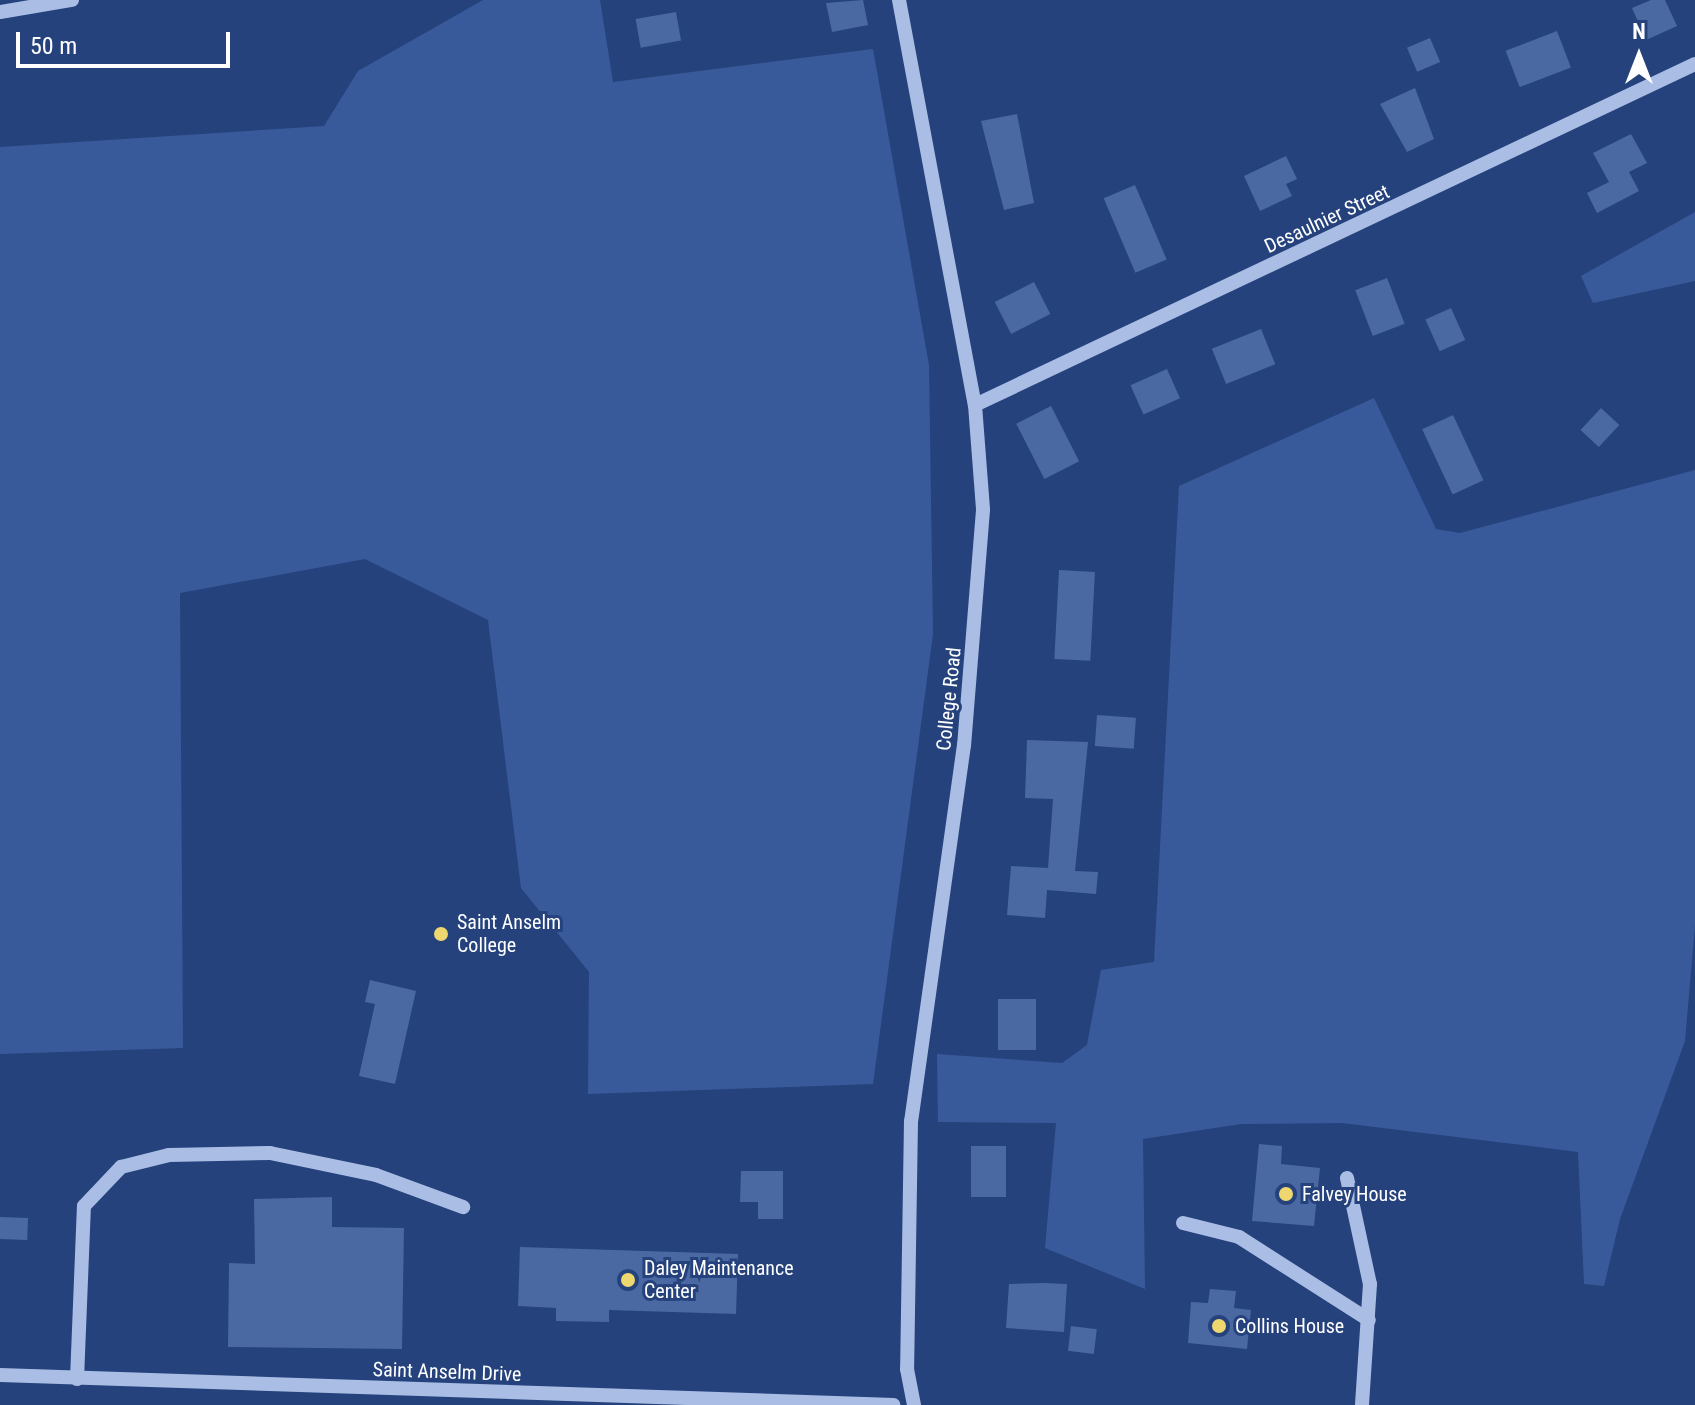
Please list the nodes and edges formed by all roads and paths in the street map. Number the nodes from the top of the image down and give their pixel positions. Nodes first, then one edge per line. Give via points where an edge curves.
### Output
1 (72, 0) edge
2 (899, 0) edge
3 (0, 12) edge
4 (1695, 64) edge
5 (975, 405) junction
6 (1347, 1178) dead end
7 (463, 1207) dead end
8 (1183, 1223) dead end
9 (1369, 1320) junction
10 (0, 1375) edge
11 (77, 1379) junction
12 (440, 1399) edge
13 (893, 1405) edge
14 (914, 1405) edge
15 (1362, 1405) edge

1 - 3 street
2 - 5 street, College Road
4 - 5 street, Desaulnier Street
5 - 14 street, College Road via 983,510 977,624 908,1170
6 - 9 street via 1368,1260
7 - 11 street via 376,1175 270,1153 169,1155 121,1167 84,1206
8 - 9 street via 1239,1237
9 - 15 street
10 - 11 street, Saint Anselm Drive
11 - 12 street, Saint Anselm Drive
12 - 13 street, Saint Anselm Drive

